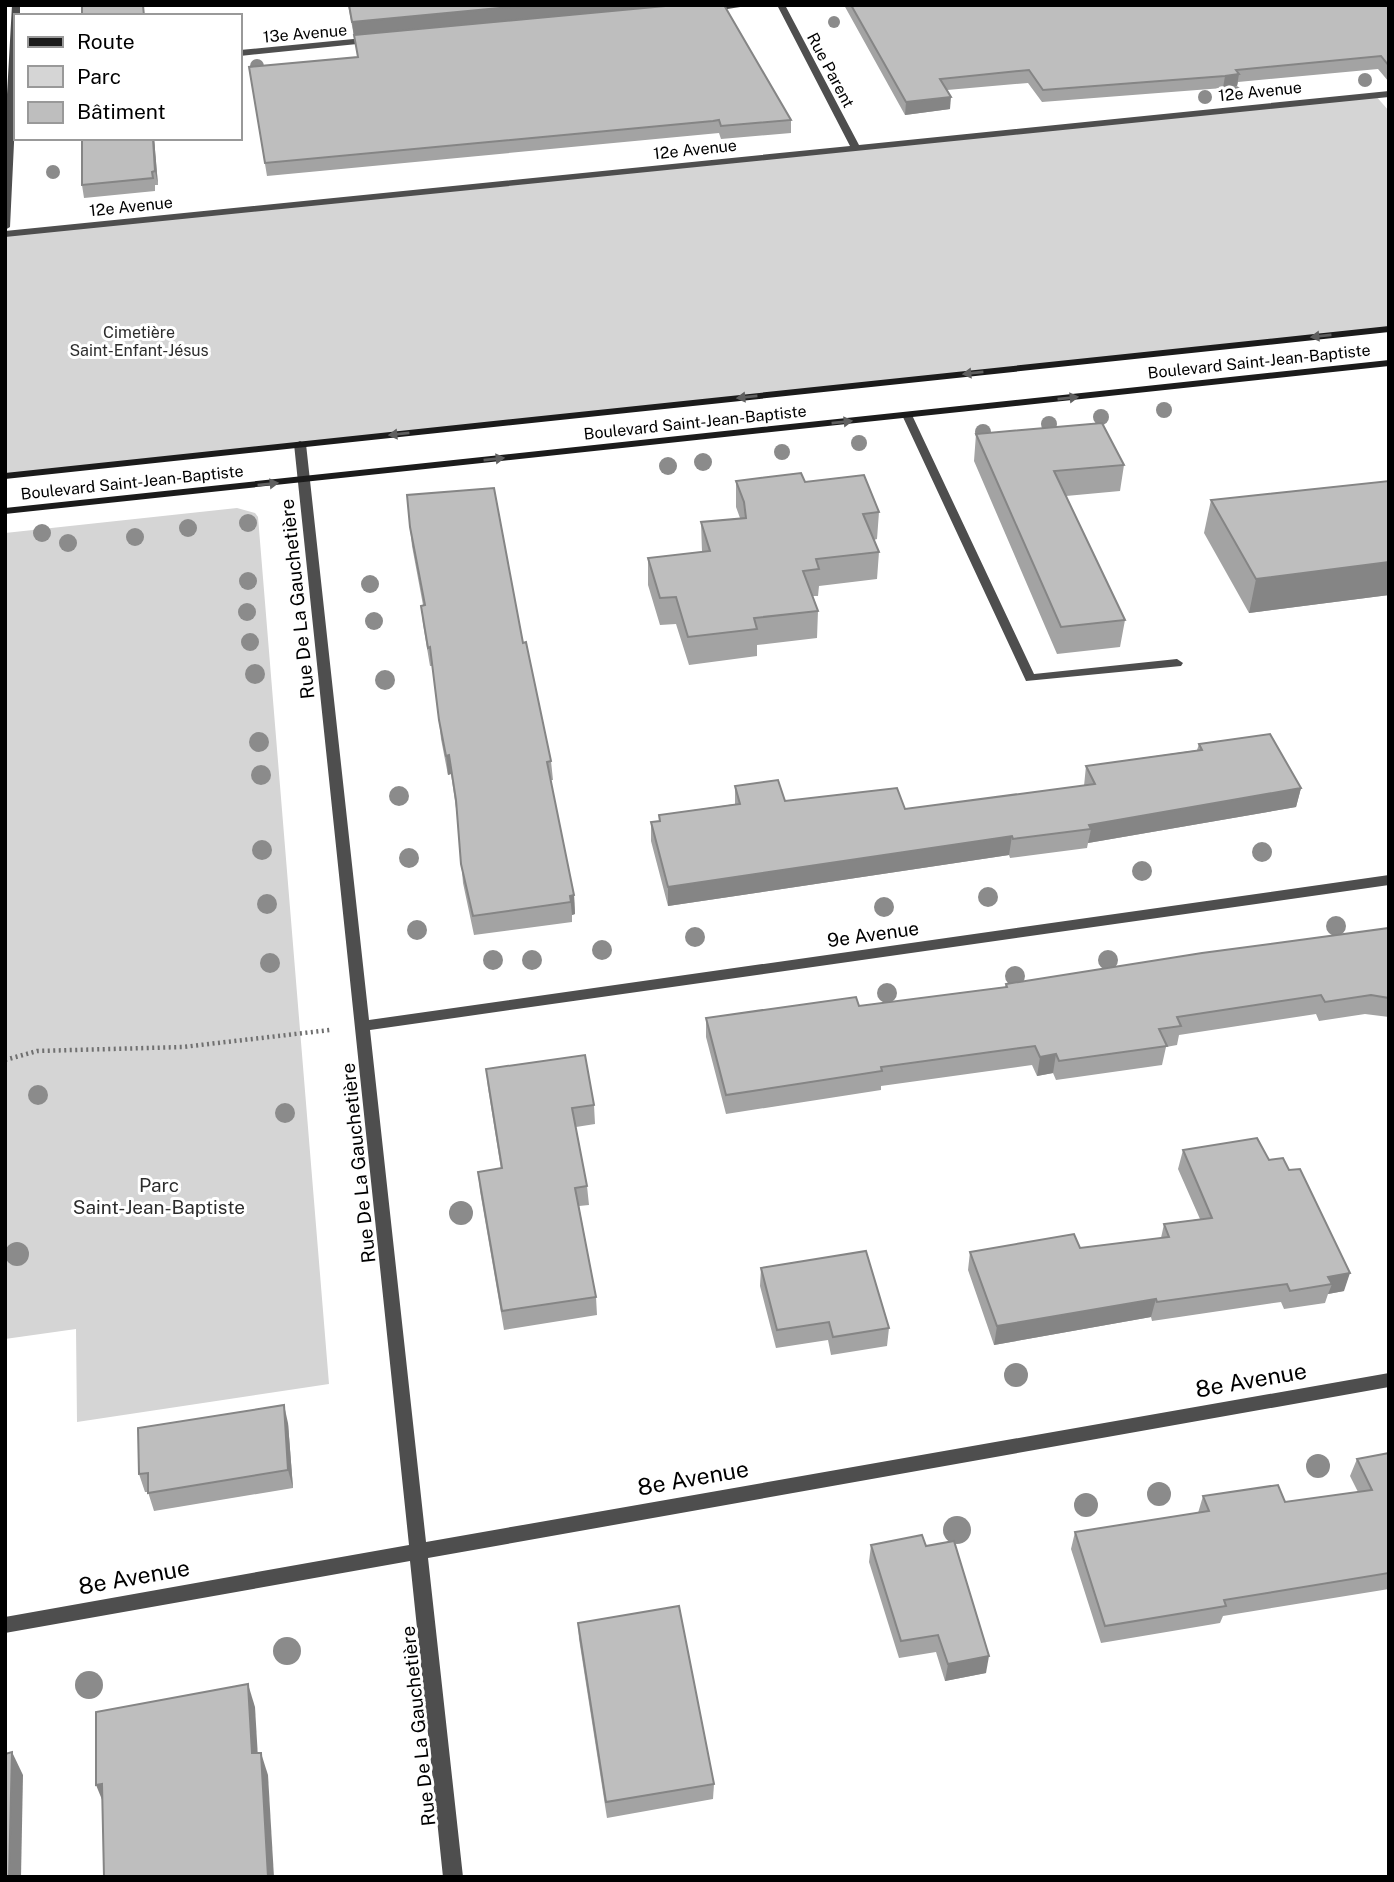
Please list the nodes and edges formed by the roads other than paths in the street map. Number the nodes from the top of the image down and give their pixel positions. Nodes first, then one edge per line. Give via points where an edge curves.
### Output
1 (749, 5) edge
2 (781, 5) edge
3 (698, 10) edge
4 (14, 33) edge
5 (379, 40) edge
6 (242, 53) edge
7 (11, 74) edge
8 (1389, 94) edge
9 (856, 148) junction
10 (5, 227) edge
11 (5, 234) edge
12 (1389, 329) edge
13 (1389, 363) edge
14 (907, 415) junction
15 (300, 444) junction
16 (5, 476) edge
17 (304, 480) junction
18 (5, 511) edge
19 (1177, 663) dead end
20 (1389, 880) edge
21 (362, 1026) junction
22 (1389, 1380) edge
23 (420, 1552) junction
24 (5, 1625) edge
25 (453, 1877) edge

1 - 3 street
2 - 9 street, Rue Parent
4 - 7 street
5 - 6 street, 13e Avenue
7 - 10 street
8 - 9 street, 12e Avenue
9 - 11 street, 12e Avenue
12 -> 15 main road, Boulevard Saint-Jean-Baptiste
14 -> 13 main road, Boulevard Saint-Jean-Baptiste
17 -> 14 main road, Boulevard Saint-Jean-Baptiste
14 - 19 street via 1030,678
15 - 16 main road, Boulevard Saint-Jean-Baptiste
15 - 17 street, Rue De La Gauchetière
18 -> 17 main road, Boulevard Saint-Jean-Baptiste
17 - 21 street, Rue De La Gauchetière
20 - 21 street, 9e Avenue
21 - 23 street, Rue De La Gauchetière
22 - 23 street, 8e Avenue
23 - 24 street, 8e Avenue
23 - 25 street, Rue De La Gauchetière

